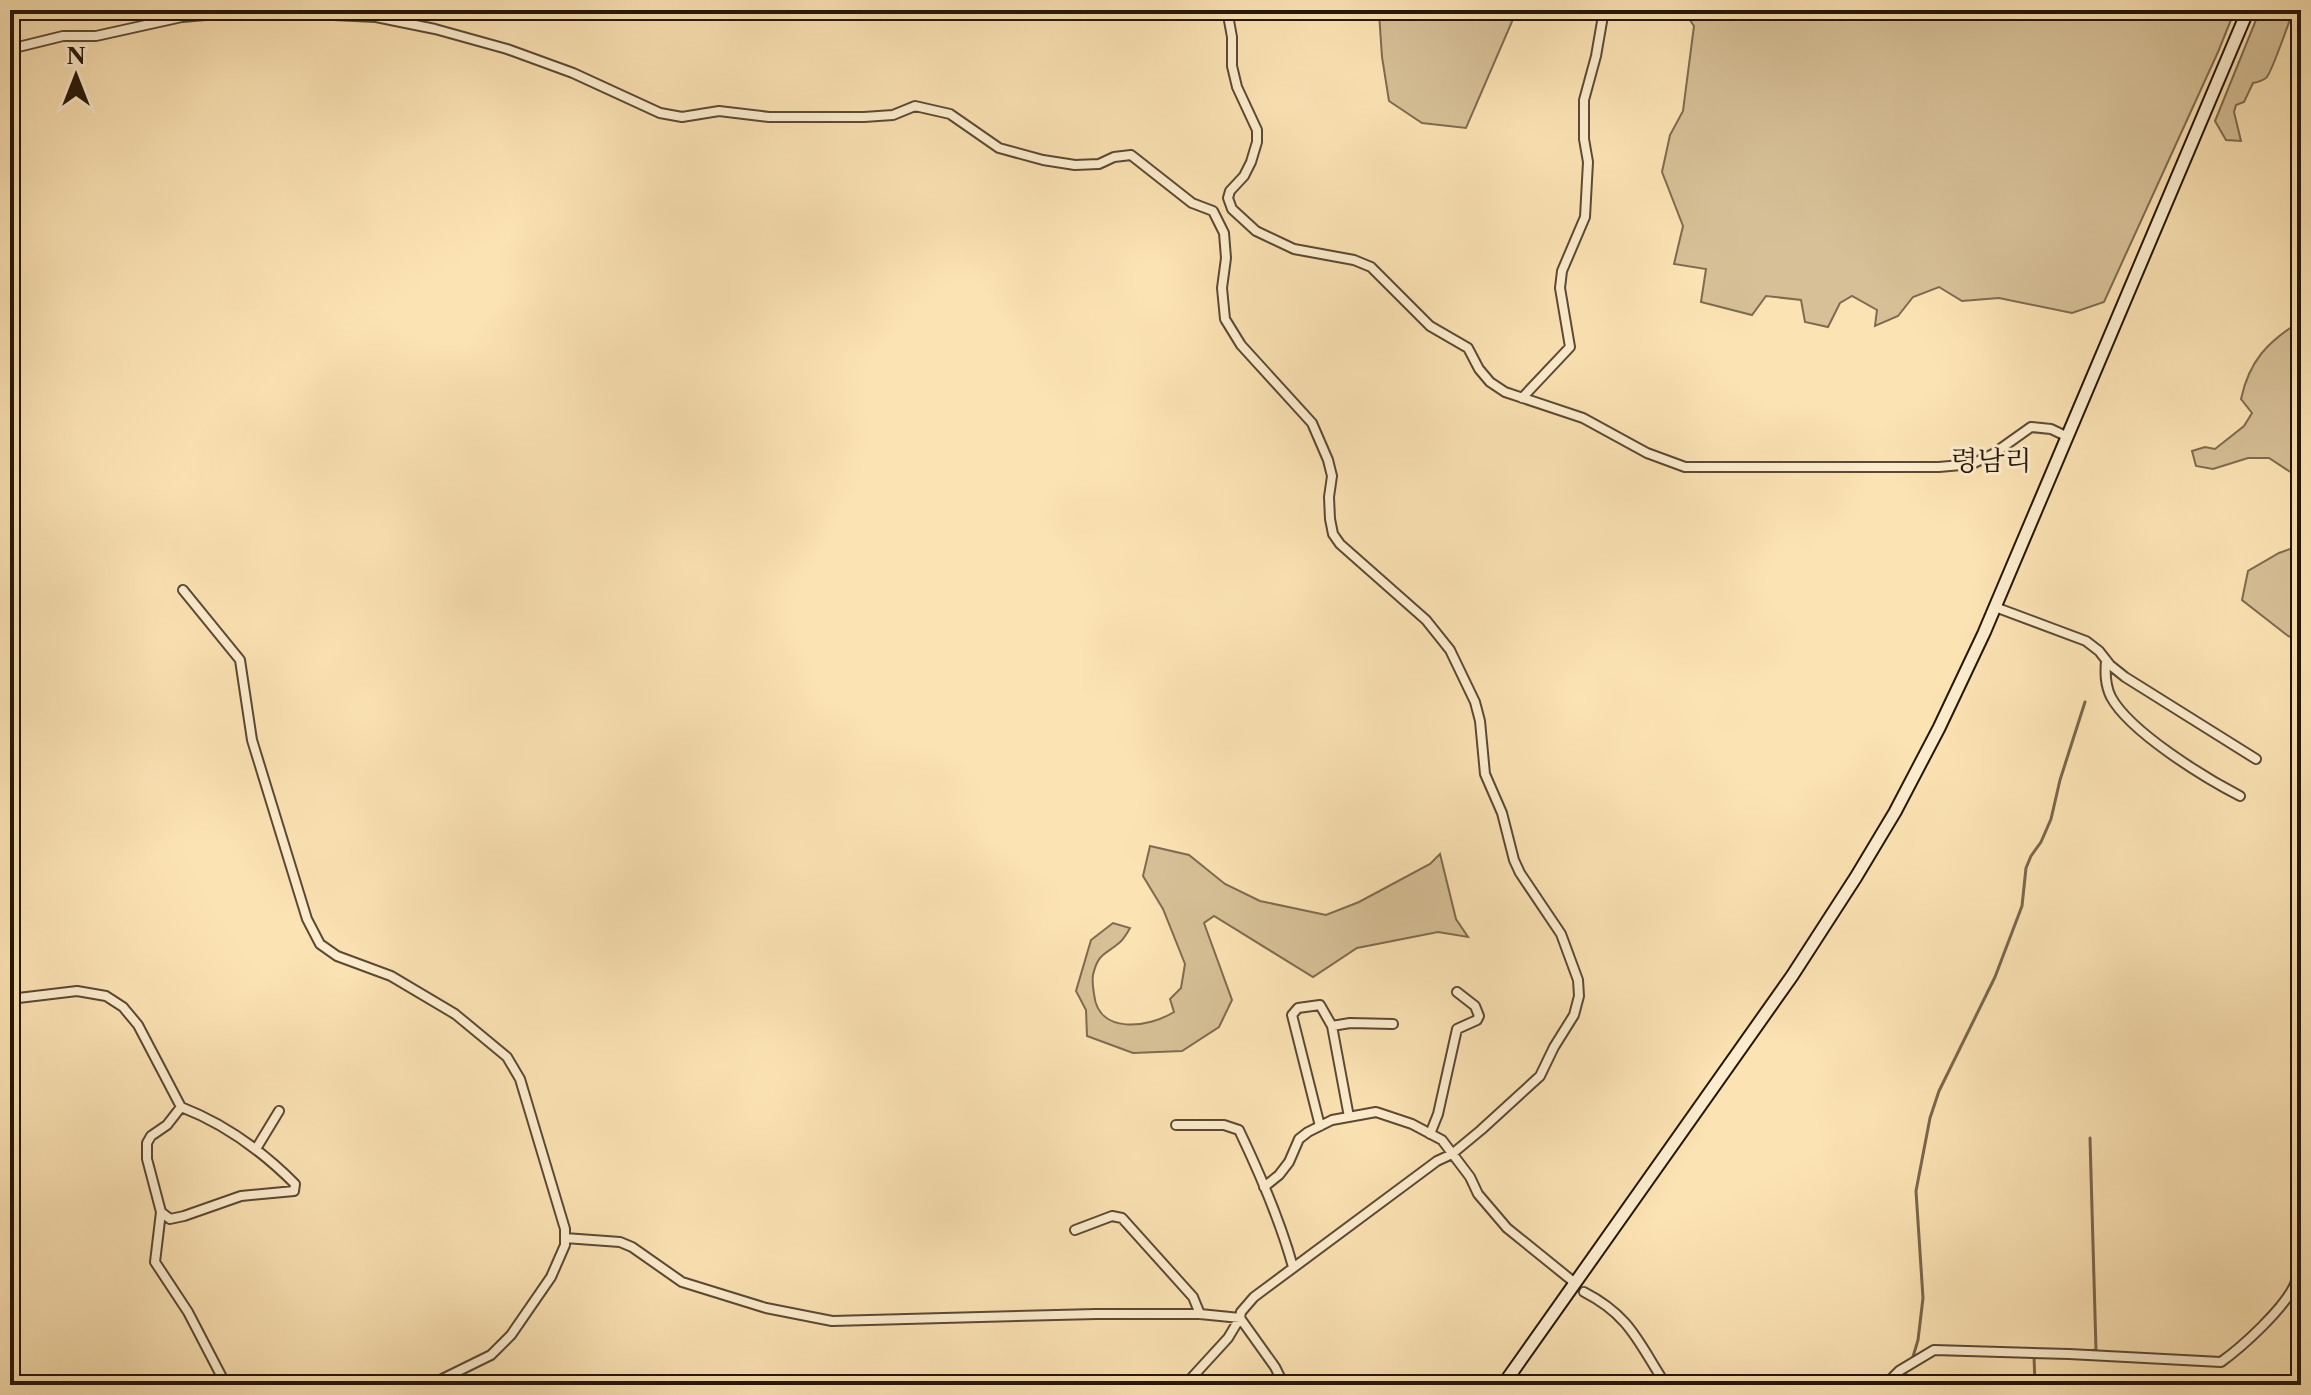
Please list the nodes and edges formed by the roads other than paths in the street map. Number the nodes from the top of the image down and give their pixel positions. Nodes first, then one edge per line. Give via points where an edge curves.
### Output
1 (1227, 10) edge
2 (1604, 10) edge
3 (2248, 10) edge
4 (10, 49) edge
5 (1522, 398) junction
6 (2068, 437) junction
7 (183, 590) dead end
8 (1995, 607) junction
9 (2106, 659) junction
10 (2256, 759) dead end
11 (2240, 796) dead end
12 (1457, 992) dead end
13 (10, 999) edge
14 (1393, 1024) dead end
15 (1332, 1026) junction
16 (181, 1107) junction
17 (279, 1111) dead end
18 (1349, 1117) junction
19 (1176, 1125) dead end
20 (1320, 1126) junction
21 (1430, 1134) junction
22 (256, 1149) junction
23 (1452, 1154) junction
24 (1264, 1187) junction
25 (161, 1212) junction
26 (2301, 1214) edge
27 (1075, 1230) dead end
28 (565, 1238) junction
29 (1293, 1267) junction
30 (1579, 1287) junction
31 (1200, 1314) junction
32 (1240, 1318) junction
33 (226, 1385) edge
34 (430, 1385) edge
35 (1185, 1385) edge
36 (1284, 1385) edge
37 (1503, 1385) edge
38 (1666, 1385) edge
39 (1813, 1385) edge
40 (1837, 1385) edge
41 (1885, 1385) edge

1 - 5 street via 1237,87 1257,130 1251,162 1230,191 1232,209 1256,231 1294,249 1371,267 1430,326 1468,348 1490,382
2 - 5 street via 1584,100 1585,217 1560,288 1570,347
3 - 6 main road
4 - 23 street via 63,36 96,36 182,17 237,12 376,17 507,49 660,113 864,117 893,115 915,106 950,114 999,148 1043,160 1099,164 1131,155 1180,195 1213,211 1224,233 1225,319 1241,345 1312,423 1332,476 1333,534 1426,620 1450,650 1480,721 1485,774 1514,860 1561,934 1578,980 1574,1015 1540,1076
5 - 6 street via 1583,418 1685,467 1939,467 1972,464 2031,427
6 - 8 main road
7 - 28 street via 240,660 252,740 307,919 320,944 391,976 455,1014 507,1057 520,1079
8 - 9 street via 2086,641
8 - 30 main road via 1939,728 1856,877
9 - 10 street via 2125,677
9 - 11 street via 2110,696 2124,715 2189,766
12 - 21 street via 1479,1016 1457,1029
13 - 16 street via 77,991 106,996 138,1025
14 - 15 street
15 - 18 street
15 - 20 street via 1320,1005 1298,1008 1292,1015
16 - 22 street
16 - 25 street via 147,1143
17 - 22 street
18 - 20 street
18 - 21 street via 1376,1112
19 - 24 street via 1239,1130
20 - 24 street via 1299,1139 1289,1162
21 - 23 street
22 - 25 street via 295,1184 294,1191 241,1196 170,1219
23 - 29 street
23 - 30 street via 1507,1228
24 - 29 street
25 - 33 street via 155,1262
26 - 41 street via 2295,1283 2279,1307 2221,1362 1934,1350
27 - 31 street via 1112,1216 1122,1218 1193,1297
28 - 31 street via 620,1242 682,1282 766,1308 832,1321
28 - 34 street via 551,1277 511,1335 491,1355
29 - 32 street via 1254,1297
30 - 37 main road
30 - 38 street via 1632,1328
31 - 32 street
32 - 35 street
32 - 36 street
39 - 40 street

